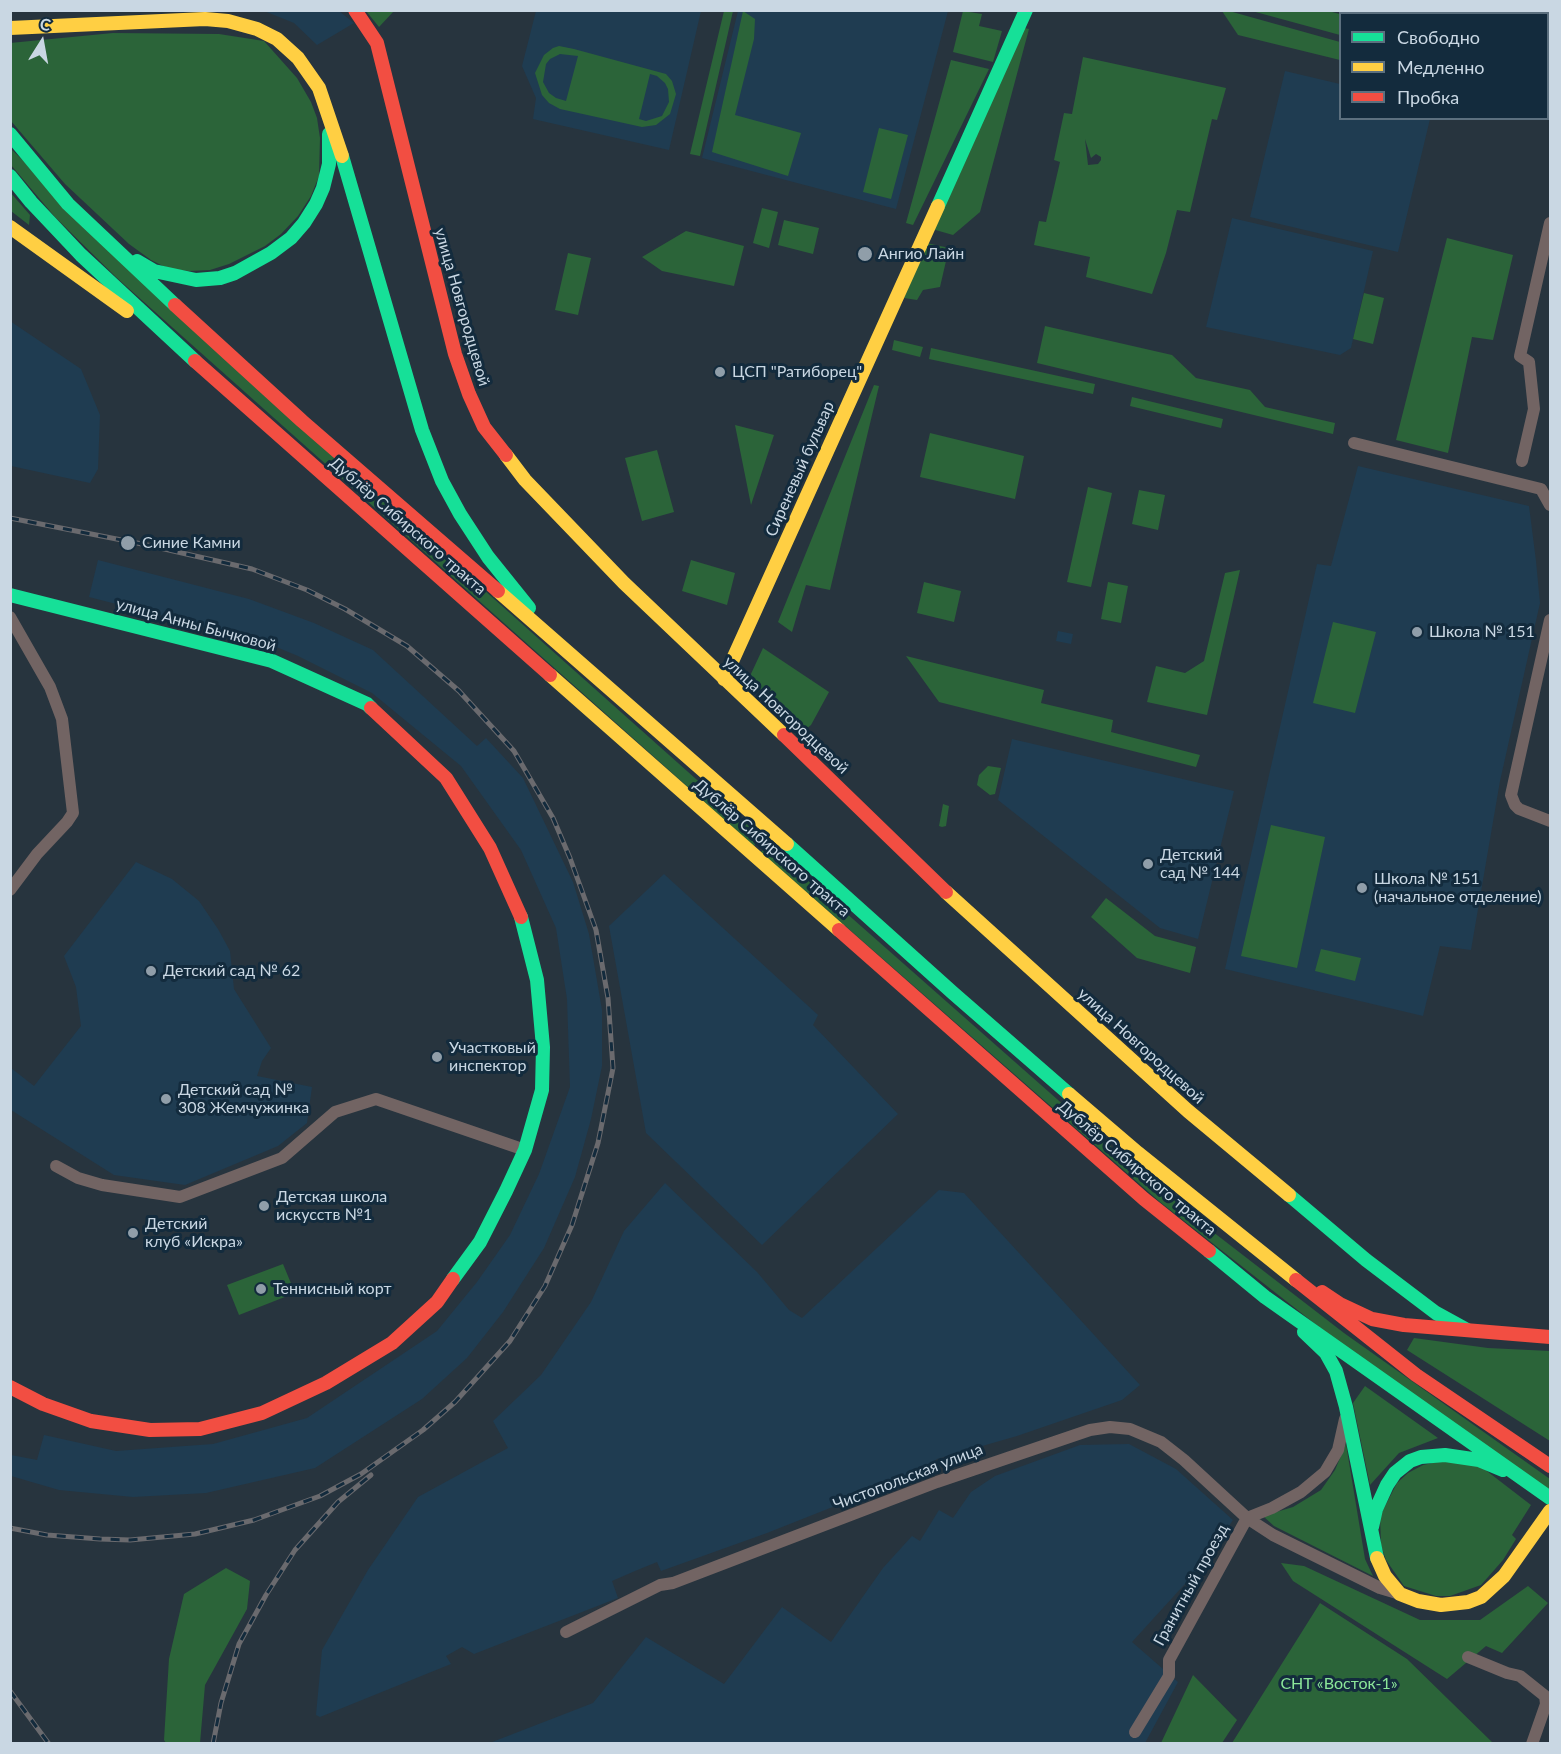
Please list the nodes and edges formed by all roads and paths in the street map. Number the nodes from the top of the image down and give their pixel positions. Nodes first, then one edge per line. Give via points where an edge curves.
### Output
1 (356, 10) edge
2 (1026, 10) edge
3 (14, 28) edge
4 (325, 102) junction
5 (10, 134) edge
6 (29, 158) junction
7 (10, 176) edge
8 (1551, 223) edge
9 (10, 227) edge
10 (207, 372) junction
11 (1354, 443) dead end
12 (1522, 461) dead end
13 (1551, 505) edge
14 (10, 595) edge
15 (10, 617) edge
16 (1551, 620) edge
17 (589, 673) junction
18 (724, 679) junction
19 (1551, 821) edge
20 (10, 890) edge
21 (525, 1150) junction
22 (56, 1166) dead end
23 (1242, 1238) junction
24 (1414, 1296) junction
25 (1265, 1297) junction
26 (1404, 1325) junction
27 (1467, 1330) junction
28 (1551, 1337) edge
29 (10, 1387) edge
30 (1346, 1407) junction
31 (1551, 1466) edge
32 (1538, 1490) junction
33 (1551, 1498) edge
34 (1551, 1510) edge
35 (1247, 1518) junction
36 (1371, 1537) junction
37 (1400, 1594) junction
38 (566, 1632) dead end
39 (1468, 1657) dead end
40 (1135, 1732) dead end
41 (1532, 1743) edge

1 - 18 main road, улица Новгородцевой via 377,43 455,354 484,427 525,480 563,520
2 - 18 main road, Сиреневый бульвар
3 - 4 main road, Дублёр Сибирского тракта via 194,20 241,24 277,39 298,58
4 - 6 main road, Дублёр Сибирского тракта via 329,164 316,204 291,238 254,264 220,278 183,279 134,260
4 - 17 main road, Дублёр Сибирского тракта via 412,398 442,481 488,557 521,600
5 - 6 main road, Дублёр Сибирского тракта
6 - 17 main road, Дублёр Сибирского тракта via 68,204 119,254
7 - 10 main road, Дублёр Сибирского тракта via 81,255
8 - 12 street via 1520,356 1529,362 1534,409
9 - 10 main road
10 - 25 main road, Дублёр Сибирского тракта via 1144,1199
11 - 13 street via 1541,489
14 - 21 main road, улица Анны Бычковой via 272,661 367,704 446,778 490,848 523,921 537,980 542,1090
15 - 20 street via 50,687 62,719 73,813
16 - 19 street via 1511,795 1519,809
17 - 23 main road, Дублёр Сибирского тракта via 1138,1153
18 - 24 main road, улица Новгородцевой via 940,886 1188,1111
21 - 22 street via 376,1099 335,1112 282,1158 180,1197 102,1185
21 - 29 main road, улица Анны Бычковой via 480,1242 436,1302 392,1343 282,1405 200,1429 150,1430 68,1414
23 - 26 main road via 1340,1304 1372,1319
23 - 31 main road, Дублёр Сибирского тракта via 1416,1375
24 - 26 main road via 1416,1313
24 - 27 main road, улица Новгородцевой
25 - 30 main road via 1326,1353 1336,1371
25 - 32 main road, Дублёр Сибирского тракта
26 - 27 main road
27 - 28 main road
30 - 35 street via 1338,1450 1325,1472 1301,1492
30 - 36 main road
32 - 33 main road, Дублёр Сибирского тракта
32 - 36 main road via 1479,1460 1445,1455 1421,1457 1402,1466 1387,1485 1376,1509
34 - 37 main road via 1527,1545 1481,1597 1441,1605
35 - 37 street, Чистопольская улица via 1273,1536
35 - 38 street, Чистопольская улица via 1161,1442 1130,1429 1100,1428 937,1482 660,1585
35 - 40 street, Гранитный проезд via 1169,1660 1169,1676
36 - 37 main road via 1380,1567
39 - 41 street via 1520,1676 1545,1696 1546,1704

